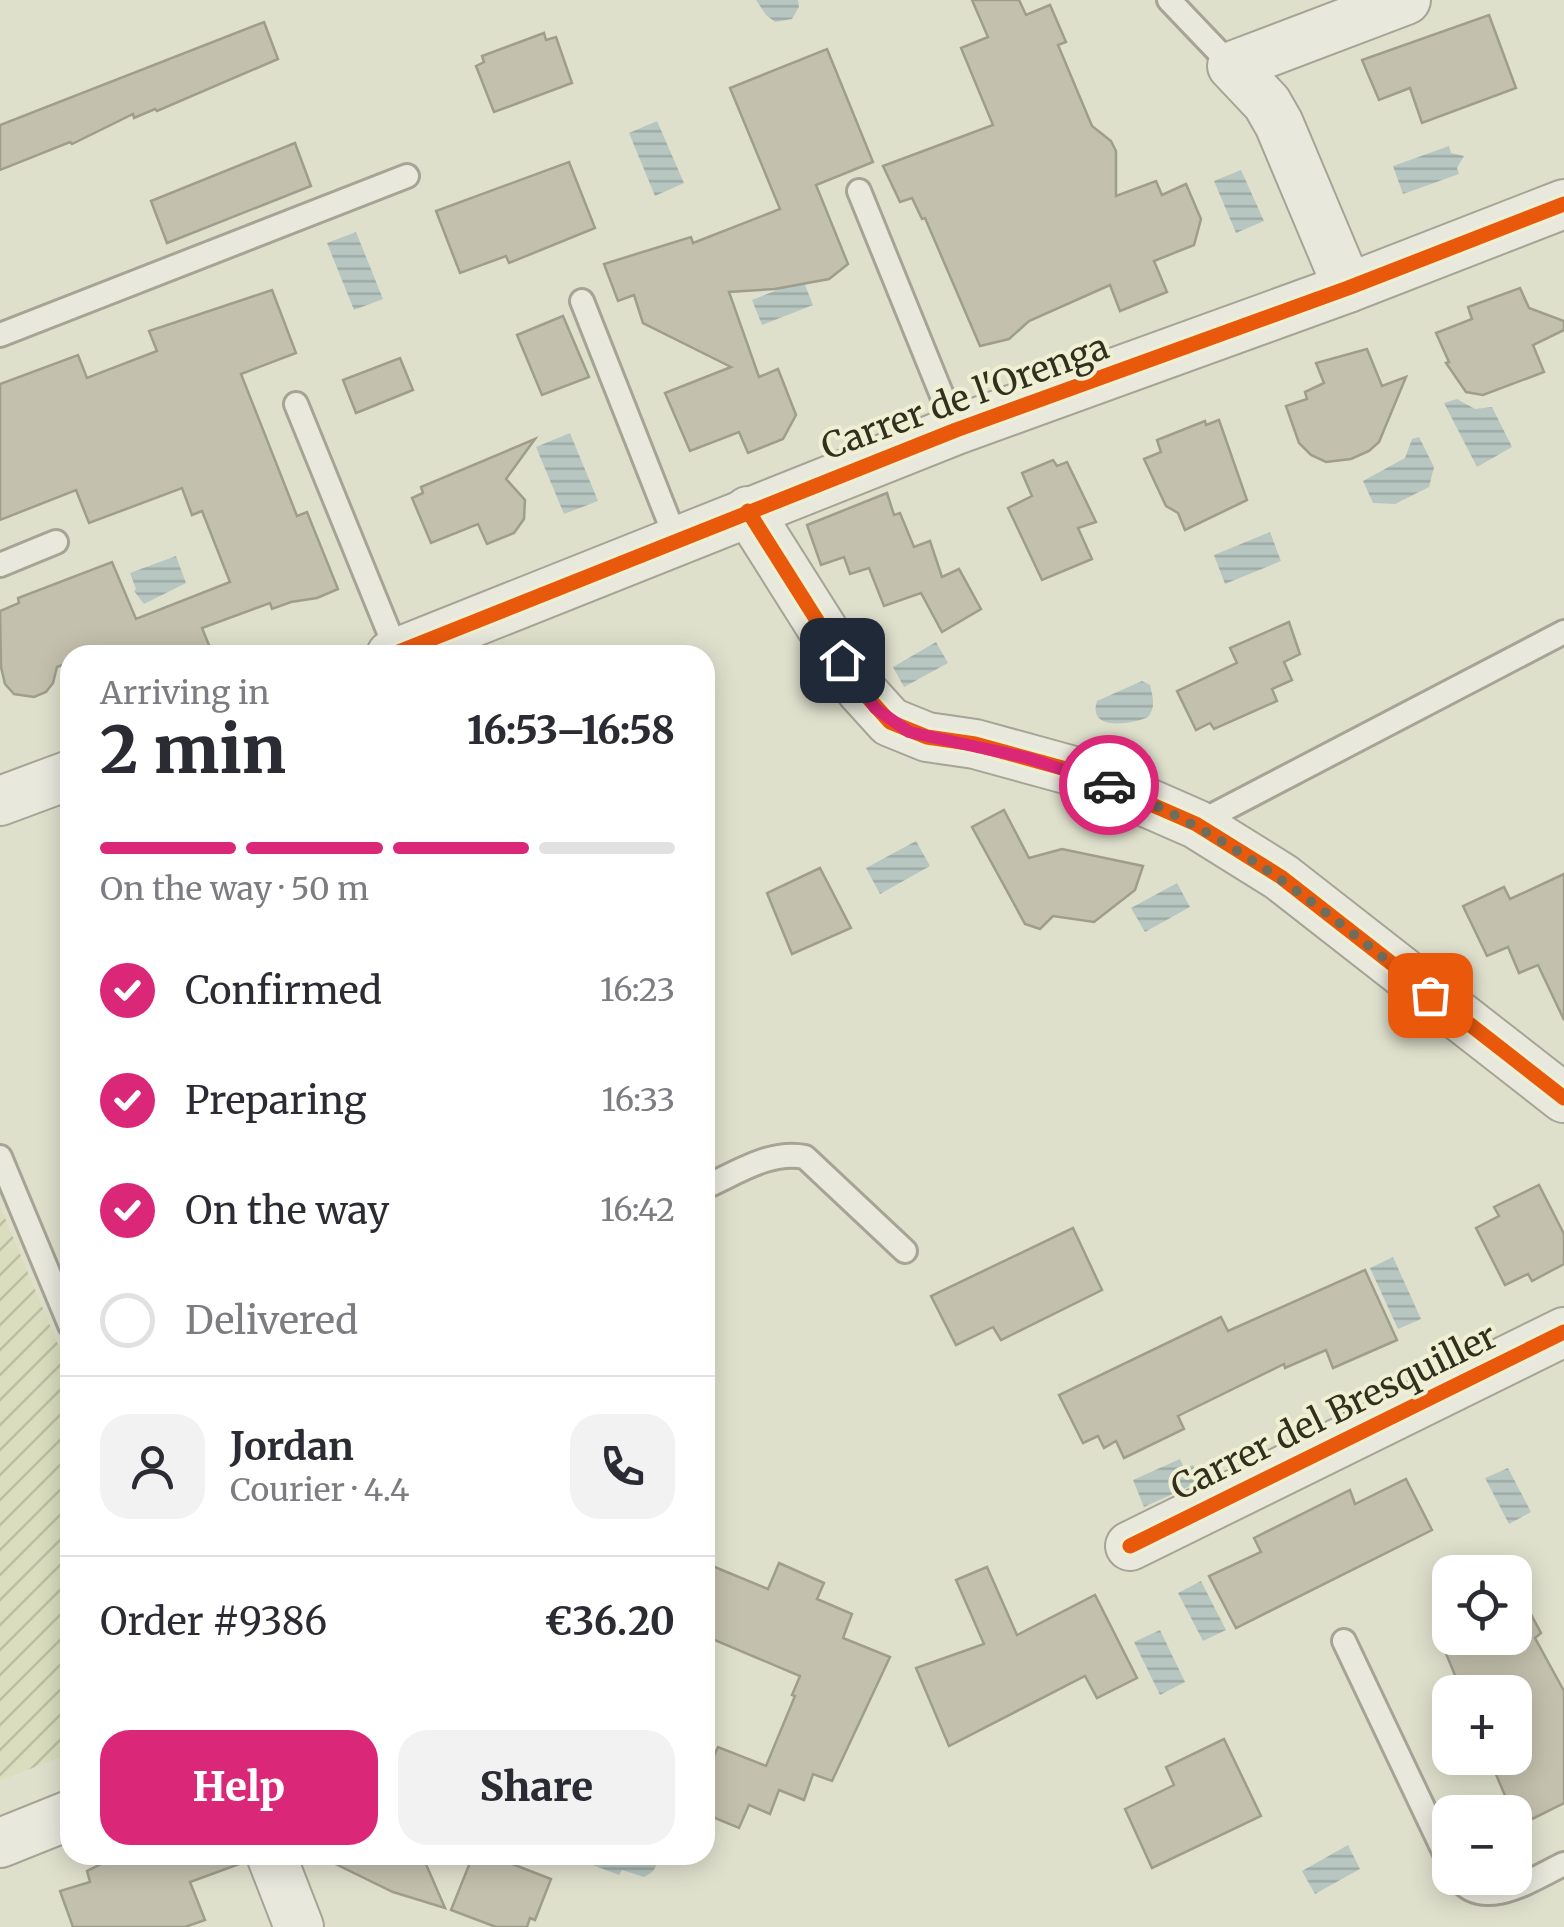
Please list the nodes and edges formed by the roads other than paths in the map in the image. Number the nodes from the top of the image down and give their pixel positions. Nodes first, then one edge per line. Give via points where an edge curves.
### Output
1 (1169, 0) edge
2 (1406, 0) edge
3 (1232, 66) junction
4 (406, 176) dead end
5 (859, 191) dead end
6 (1564, 204) edge
7 (1348, 288) junction
8 (582, 300) dead end
9 (0, 336) edge
10 (296, 404) dead end
11 (956, 430) junction
12 (748, 511) junction
13 (676, 539) junction
14 (56, 542) dead end
15 (0, 566) edge
16 (1564, 632) edge
17 (390, 645) edge
18 (416, 645) edge
19 (60, 779) edge
20 (0, 801) edge
21 (1196, 824) junction
22 (1555, 1081) edge
23 (0, 1157) edge
24 (715, 1182) edge
25 (905, 1251) dead end
26 (60, 1300) edge
27 (1564, 1332) edge
28 (1130, 1546) dead end
29 (1344, 1641) dead end
30 (60, 1787) edge
31 (0, 1811) edge
32 (60, 1819) edge
33 (1432, 1826) edge
34 (0, 1843) edge
35 (1564, 1864) edge
36 (275, 1865) edge
37 (1532, 1879) edge
38 (299, 1927) edge

1 - 3 lane
2 - 3 street
3 - 7 street via 1279,124
4 - 9 lane
5 - 11 lane
6 - 7 street, Carrer de l'Orenga
7 - 11 street, Carrer de l'Orenga
8 - 13 lane
10 - 17 lane
11 - 12 street, Carrer de l'Orenga
12 - 13 street, Carrer de l'Orenga
12 - 21 street via 861,690 890,722 1077,772
13 - 18 street, Carrer de l'Orenga
14 - 15 lane
16 - 21 lane
19 - 20 street
21 - 22 street via 1281,877
23 - 26 lane
24 - 25 lane via 768,1158 806,1157
27 - 28 street, Carrer del Bresquiller
29 - 33 lane
30 - 31 street
32 - 34 street
35 - 37 lane
36 - 38 street

